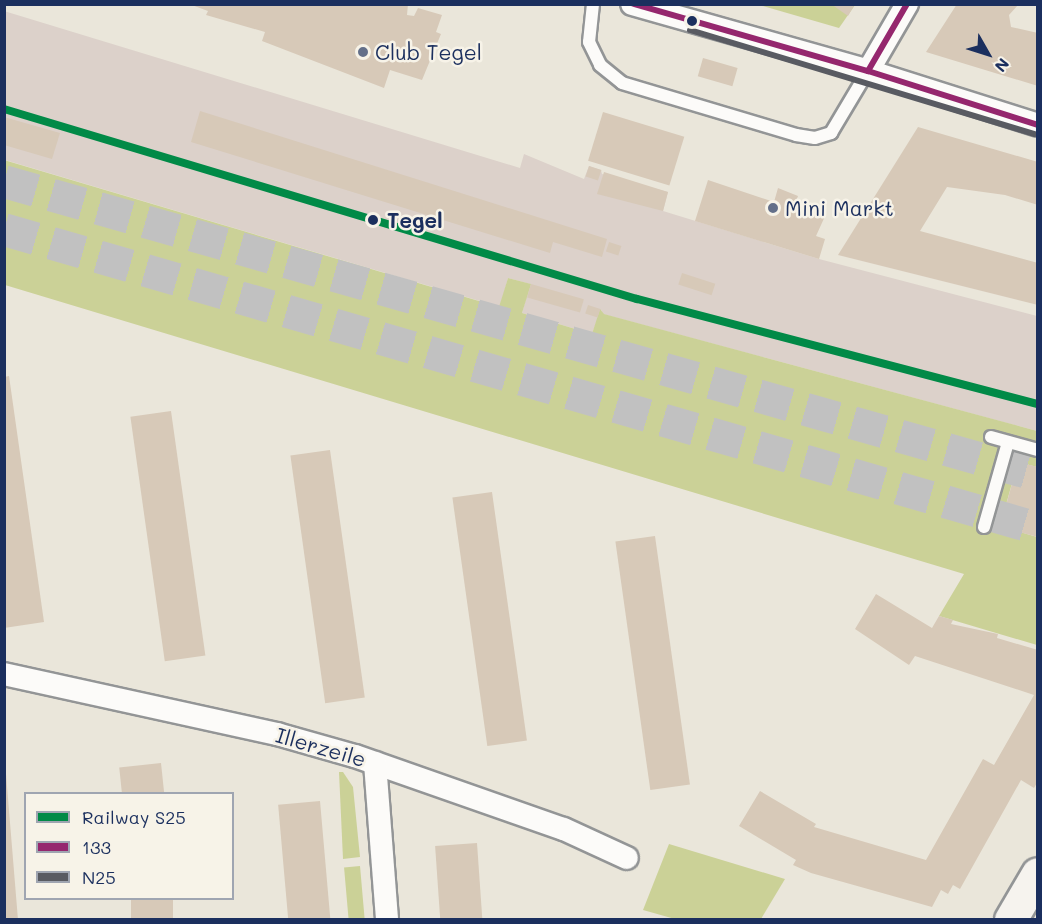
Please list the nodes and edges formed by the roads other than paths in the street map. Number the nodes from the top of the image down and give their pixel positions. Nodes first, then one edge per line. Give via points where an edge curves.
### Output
1 (593, 4) edge
2 (632, 4) edge
3 (907, 4) edge
4 (868, 71) junction
5 (1038, 125) edge
6 (991, 438) dead end
7 (1008, 442) junction
8 (1038, 450) edge
9 (984, 527) dead end
10 (4, 674) edge
11 (375, 763) junction
12 (627, 858) dead end
13 (1038, 874) edge
14 (387, 920) edge
15 (1011, 920) edge

1 - 4 lane via 589,42 600,65 622,83 796,135 815,138 831,133
2 - 4 street
3 - 4 street
4 - 5 street
6 - 7 lane
7 - 8 lane
7 - 9 lane
10 - 11 street, Illerzeile via 277,734
11 - 12 street, Illerzeile via 564,829
11 - 14 street
13 - 15 main road

